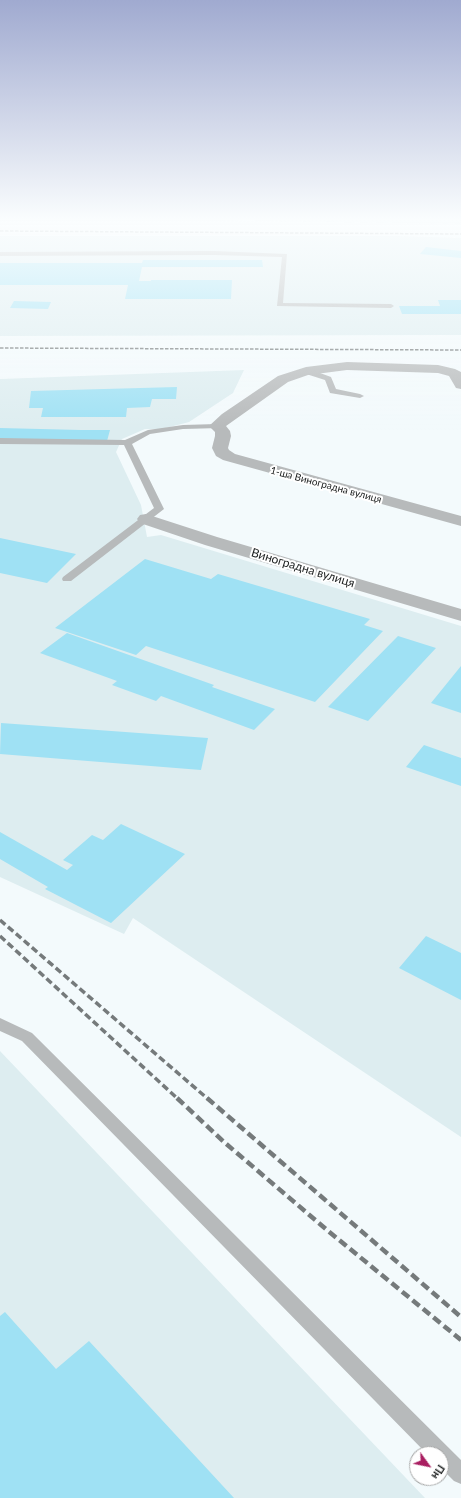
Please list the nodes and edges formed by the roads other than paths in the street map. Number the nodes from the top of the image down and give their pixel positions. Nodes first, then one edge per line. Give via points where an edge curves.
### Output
1 (281, 290) edge
2 (391, 306) dead end
3 (306, 371) junction
4 (461, 385) edge
5 (360, 396) dead end
6 (217, 426) junction
7 (0, 441) edge
8 (128, 442) junction
9 (146, 520) junction
10 (461, 521) edge
11 (67, 579) dead end
12 (461, 615) edge
13 (0, 1024) edge
14 (461, 1474) edge

1 - 2 lane via 279,305
3 - 4 street via 347,366 438,368 455,373
3 - 5 lane via 328,379 333,391
3 - 6 street via 283,380
6 - 8 lane via 148,432
6 - 10 street, 1-ша Виноградна вулиця via 222,431 222,454 234,460
7 - 8 lane
8 - 9 lane via 159,509
9 - 11 lane
9 - 12 street, Виноградна вулиця
13 - 14 lane via 27,1036

